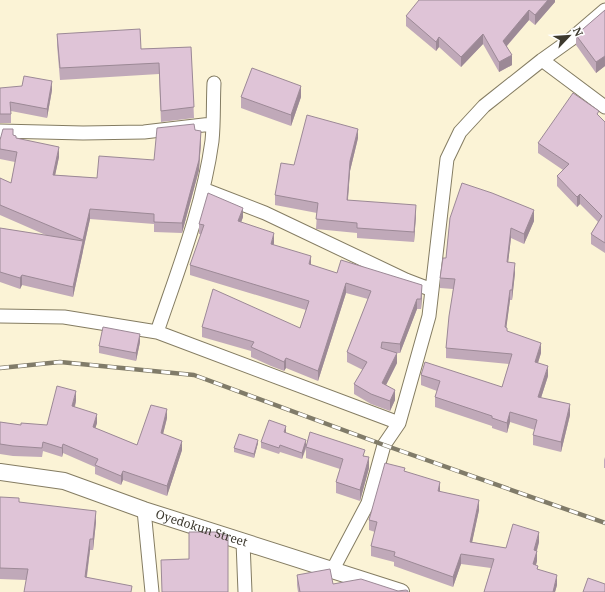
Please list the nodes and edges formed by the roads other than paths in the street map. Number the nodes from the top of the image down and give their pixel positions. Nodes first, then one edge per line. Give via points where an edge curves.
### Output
1 (605, 10) edge
2 (542, 60) junction
3 (214, 82) dead end
4 (605, 107) edge
5 (212, 124) junction
6 (0, 131) edge
7 (203, 189) junction
8 (432, 290) junction
9 (0, 316) edge
10 (157, 332) junction
11 (399, 423) junction
12 (0, 472) edge
13 (144, 510) junction
14 (244, 542) junction
15 (332, 571) junction
16 (152, 592) edge
17 (245, 592) edge
18 (402, 592) edge

1 - 2 street
2 - 4 street
2 - 8 street via 484,106 460,132 447,159
3 - 5 street
5 - 6 street via 144,132
5 - 7 street via 212,140
7 - 8 street via 265,213
7 - 10 street
8 - 11 street via 429,316
9 - 10 street via 64,317
10 - 11 street
11 - 15 street via 384,445 368,503
12 - 13 street, Oyedokun Street via 64,481
13 - 14 street, Oyedokun Street
13 - 16 street
14 - 15 street, Oyedokun Street
14 - 17 street
15 - 18 street, Oyedokun Street

